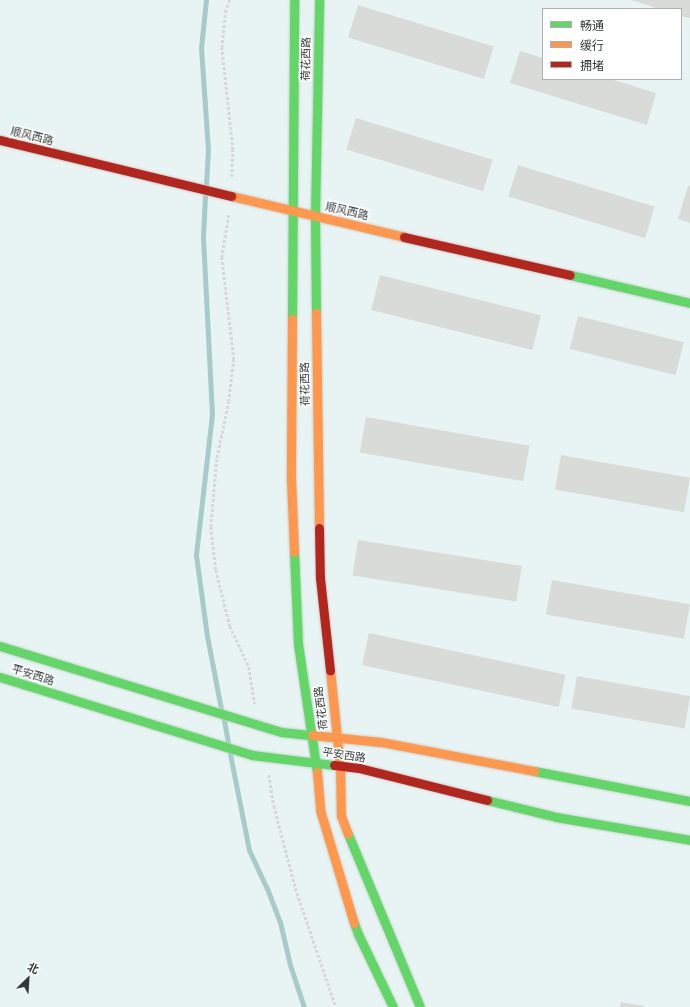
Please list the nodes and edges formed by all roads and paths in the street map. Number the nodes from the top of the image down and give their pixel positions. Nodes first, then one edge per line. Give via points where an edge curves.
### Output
1 (230, 0) edge
2 (294, 0) edge
3 (319, 0) edge
4 (0, 140) edge
5 (232, 196) junction
6 (291, 211) junction
7 (315, 216) junction
8 (690, 303) edge
9 (0, 646) edge
10 (0, 677) edge
11 (259, 726) junction
12 (311, 735) junction
13 (337, 738) junction
14 (266, 757) junction
15 (316, 763) junction
16 (340, 766) junction
17 (690, 801) edge
18 (690, 840) edge
19 (336, 1007) edge
20 (392, 1007) edge
21 (420, 1007) edge

1 - 5 path via 226,10 222,47 234,149
2 - 6 street, 荷花西路
3 - 7 street, 荷花西路
4 - 5 street, 顺风西路
5 - 6 street, 顺风西路
5 - 11 path via 222,257 234,359 229,401 217,459 211,527 216,570 230,626 249,667
6 - 7 street, 顺风西路
6 - 12 street, 荷花西路 via 291,479 298,644
7 - 8 street, 顺风西路
7 - 13 street, 荷花西路 via 320,578
9 - 11 street, 平安西路
10 - 14 street, 平安西路 via 252,755
11 - 12 street, 平安西路 via 281,732
12 - 13 street, 平安西路
12 - 15 street, 荷花西路
13 - 16 street, 荷花西路
13 - 17 street, 平安西路 via 381,742
14 - 15 street, 平安西路
14 - 19 path via 274,806 297,893
15 - 16 street, 平安西路
15 - 20 street, 荷花西路 via 320,810 335,862 358,934
16 - 18 street, 平安西路 via 359,768 556,817
16 - 21 street, 荷花西路 via 341,816

